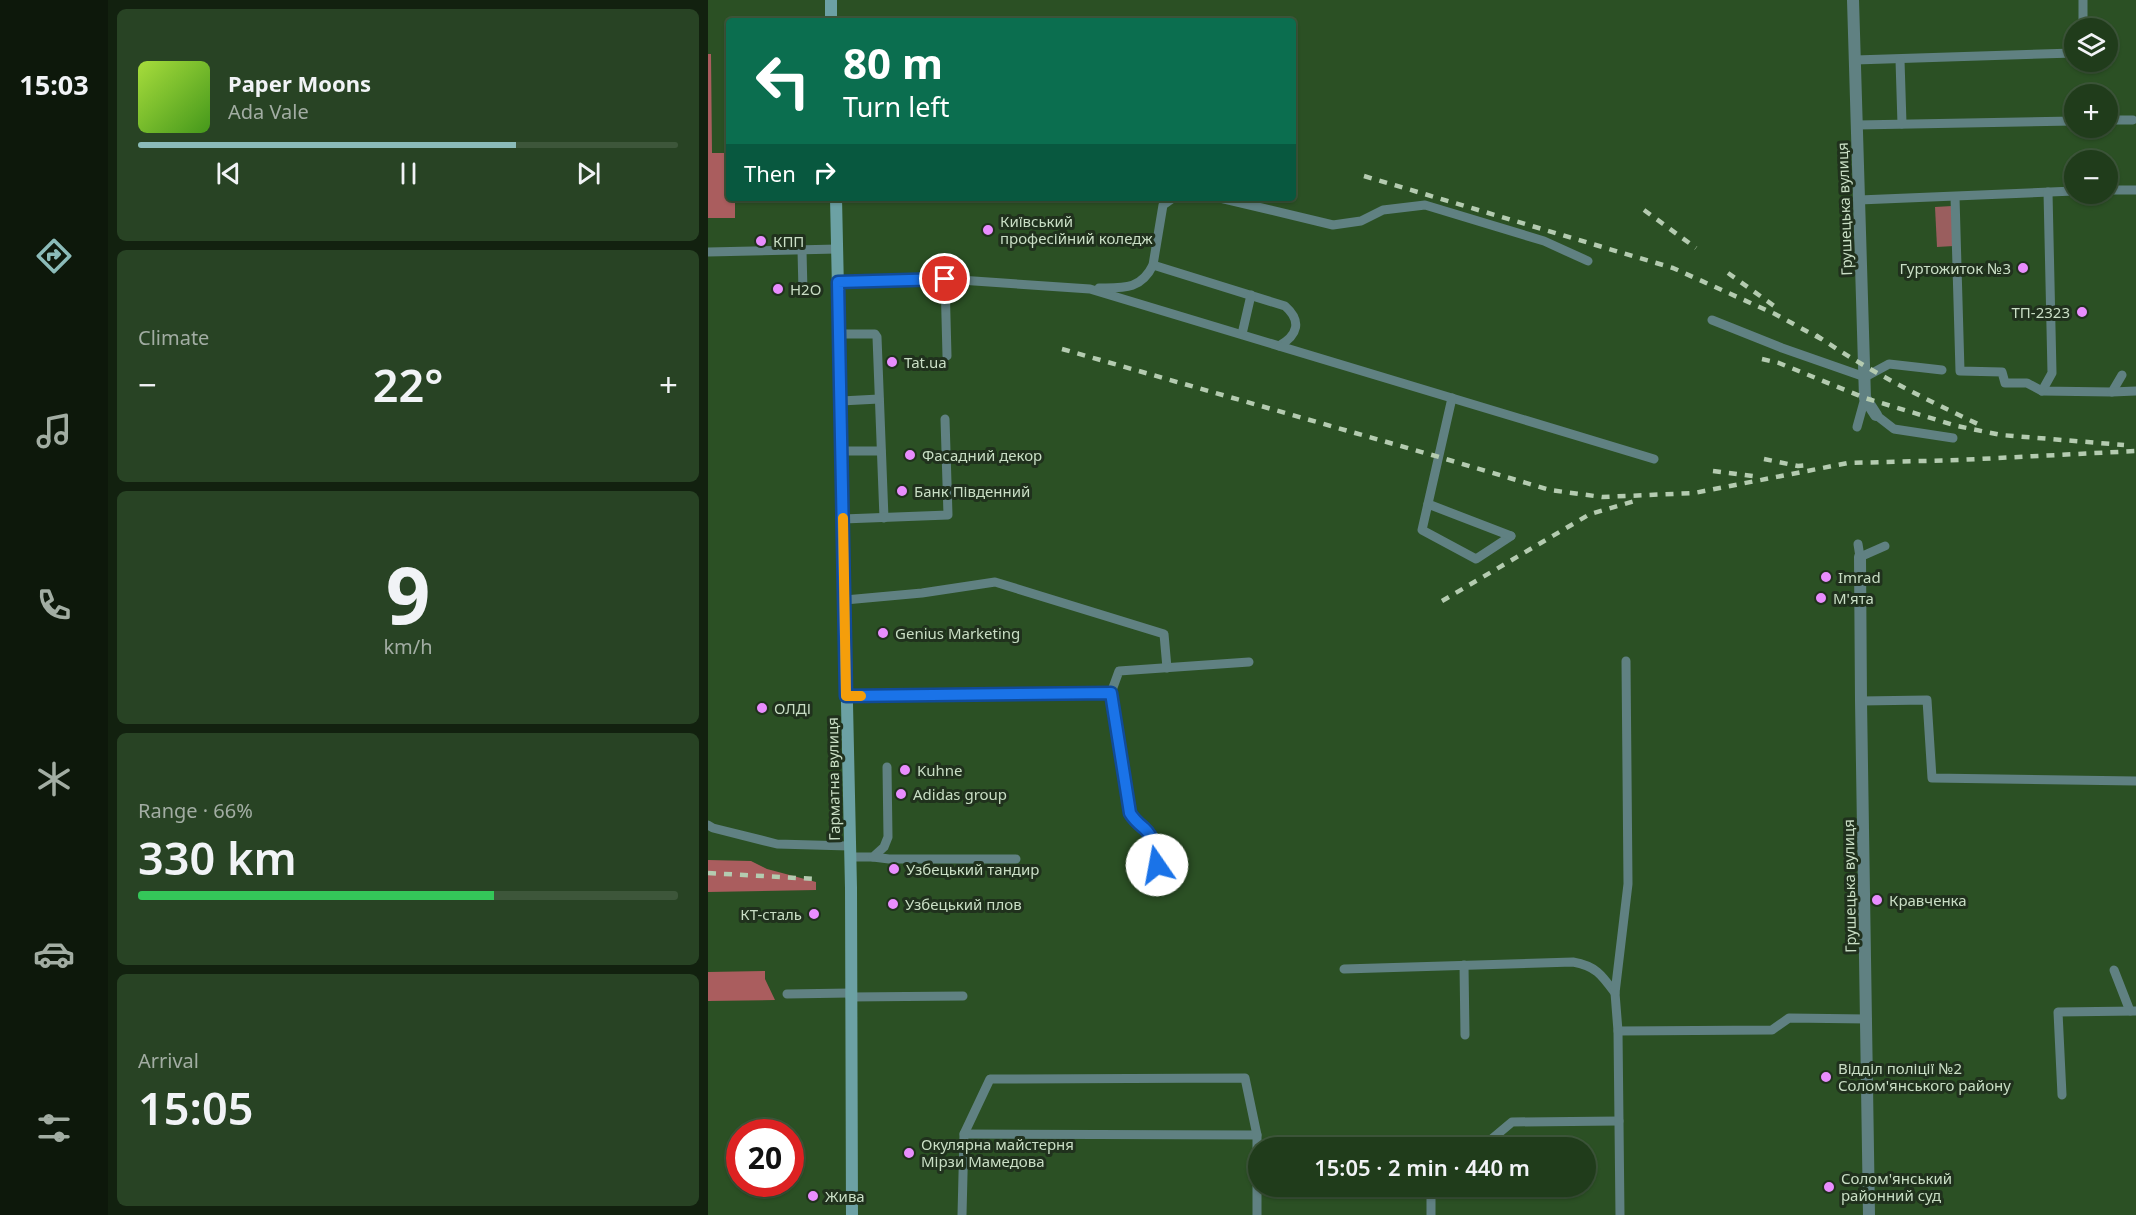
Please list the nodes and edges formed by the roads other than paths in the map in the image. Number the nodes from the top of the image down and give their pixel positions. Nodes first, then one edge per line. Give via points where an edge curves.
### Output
1 (831, 0) edge
2 (1853, 0) edge
3 (2083, 0) edge
4 (831, 18) edge
5 (2084, 18) edge
6 (2064, 53) edge
7 (1855, 60) junction
8 (1900, 60) junction
9 (2118, 120) edge
10 (2133, 120) dead end
11 (2064, 121) edge
12 (1902, 124) junction
13 (1857, 125) junction
14 (2118, 190) edge
15 (2136, 190) edge
16 (2064, 191) edge
17 (2048, 192) junction
18 (1954, 197) junction
19 (1859, 200) junction
20 (836, 201) edge
21 (1169, 201) edge
22 (1233, 201) edge
23 (837, 249) junction
24 (802, 250) junction
25 (708, 252) edge
26 (1588, 261) dead end
27 (1153, 265) junction
28 (945, 279) junction
29 (838, 282) junction
30 (1090, 289) junction
31 (803, 292) dead end
32 (1251, 296) junction
33 (1712, 320) dead end
34 (839, 334) junction
35 (1242, 334) junction
36 (1279, 346) junction
37 (947, 356) dead end
38 (1942, 370) dead end
39 (2122, 375) dead end
40 (1865, 377) junction
41 (2042, 391) junction
42 (2136, 391) edge
43 (2112, 392) junction
44 (1452, 398) junction
45 (1865, 398) junction
46 (879, 399) junction
47 (841, 401) junction
48 (1876, 415) joint
49 (945, 419) dead end
50 (1857, 427) dead end
51 (1953, 438) dead end
52 (842, 451) junction
53 (881, 451) junction
54 (1654, 459) dead end
55 (1428, 504) junction
56 (884, 518) junction
57 (843, 519) junction
58 (1886, 546) dead end
59 (1859, 550) joint
60 (845, 600) junction
61 (1626, 661) dead end
62 (1249, 662) dead end
63 (1167, 668) junction
64 (1111, 693) junction
65 (846, 696) junction
66 (1861, 701) junction
67 (887, 767) dead end
68 (2136, 781) edge
69 (708, 825) edge
70 (849, 852) junction
71 (873, 857) junction
72 (1016, 859) dead end
73 (1157, 865) dead end
74 (1464, 965) junction
75 (1344, 969) dead end
76 (2114, 970) dead end
77 (1615, 993) junction
78 (787, 994) dead end
79 (850, 995) junction
80 (963, 996) dead end
81 (2133, 1011) edge
82 (1867, 1019) junction
83 (1618, 1031) junction
84 (1465, 1035) dead end
85 (2062, 1095) dead end
86 (1619, 1121) junction
87 (964, 1134) junction
88 (1257, 1135) junction
89 (1494, 1137) edge
90 (1431, 1197) edge
91 (852, 1215) edge
92 (962, 1215) edge
93 (1257, 1215) edge
94 (1431, 1215) edge
95 (1620, 1215) edge
96 (1869, 1215) edge

1 - 4 street
2 - 7 street, Грушецька вулиця
3 - 5 lane
6 - 8 lane
7 - 8 lane
7 - 13 street, Грушецька вулиця
8 - 12 lane
9 - 10 lane
11 - 12 lane
12 - 13 lane
13 - 19 street, Грушецька вулиця
14 - 15 lane
16 - 17 lane
17 - 18 lane
17 - 41 lane via 2052,372
18 - 19 lane
18 - 41 lane via 1960,371 2002,372 2005,383 2027,383
19 - 40 street, Грушецька вулиця
20 - 23 street, Гарматна вулиця
21 - 27 lane via 1163,205
22 - 26 lane via 1333,225 1361,221 1383,210 1425,205 1544,241
23 - 24 lane
23 - 29 street, Гарматна вулиця
24 - 25 lane
24 - 31 lane
27 - 30 lane via 1149,274 1134,285
27 - 32 lane
28 - 29 lane
28 - 30 lane
28 - 37 lane
29 - 34 street, Гарматна вулиця
30 - 35 lane
32 - 35 lane
32 - 36 lane via 1285,306 1294,314 1296,327 1290,339
33 - 40 lane
34 - 46 lane via 877,335
34 - 47 street, Гарматна вулиця
35 - 36 lane
36 - 44 lane
38 - 40 lane via 1889,364
39 - 43 lane
40 - 45 street, Грушецька вулиця
41 - 43 lane
42 - 43 lane
44 - 54 lane
44 - 55 lane
45 - 48 street
45 - 50 lane
46 - 47 lane
46 - 53 lane
47 - 52 street, Гарматна вулиця
48 - 51 lane via 1894,429
49 - 56 lane via 948,515
52 - 53 lane
52 - 57 street, Гарматна вулиця
53 - 56 lane
55 - 55 lane via 1422,530 1476,559 1511,536
56 - 57 lane
57 - 60 street, Гарматна вулиця
58 - 59 lane
59 - 66 street, Грушецька вулиця
60 - 63 lane via 995,582 1164,634
60 - 65 street, Гарматна вулиця
61 - 77 lane via 1628,884
62 - 63 lane
63 - 64 lane via 1119,671
64 - 65 lane
64 - 73 lane via 1130,813 1152,838
65 - 70 street, Гарматна вулиця
66 - 68 lane via 1927,700 1932,778
66 - 82 street, Грушецька вулиця
67 - 71 lane via 888,837
69 - 70 lane via 777,844
70 - 71 lane
70 - 79 street, Гарматна вулиця
71 - 72 lane
74 - 75 lane
74 - 77 lane via 1574,962 1598,971
74 - 84 lane
76 - 81 lane
77 - 83 lane
78 - 79 lane
79 - 80 lane
79 - 91 street, Гарматна вулиця
81 - 85 lane via 2058,1012
82 - 83 lane via 1789,1018 1772,1030
82 - 96 street, Грушецька вулиця
83 - 86 lane
86 - 89 lane via 1512,1122
86 - 95 lane
87 - 88 lane
87 - 88 lane via 990,1079 1245,1078
87 - 92 lane
88 - 93 lane
90 - 94 lane

